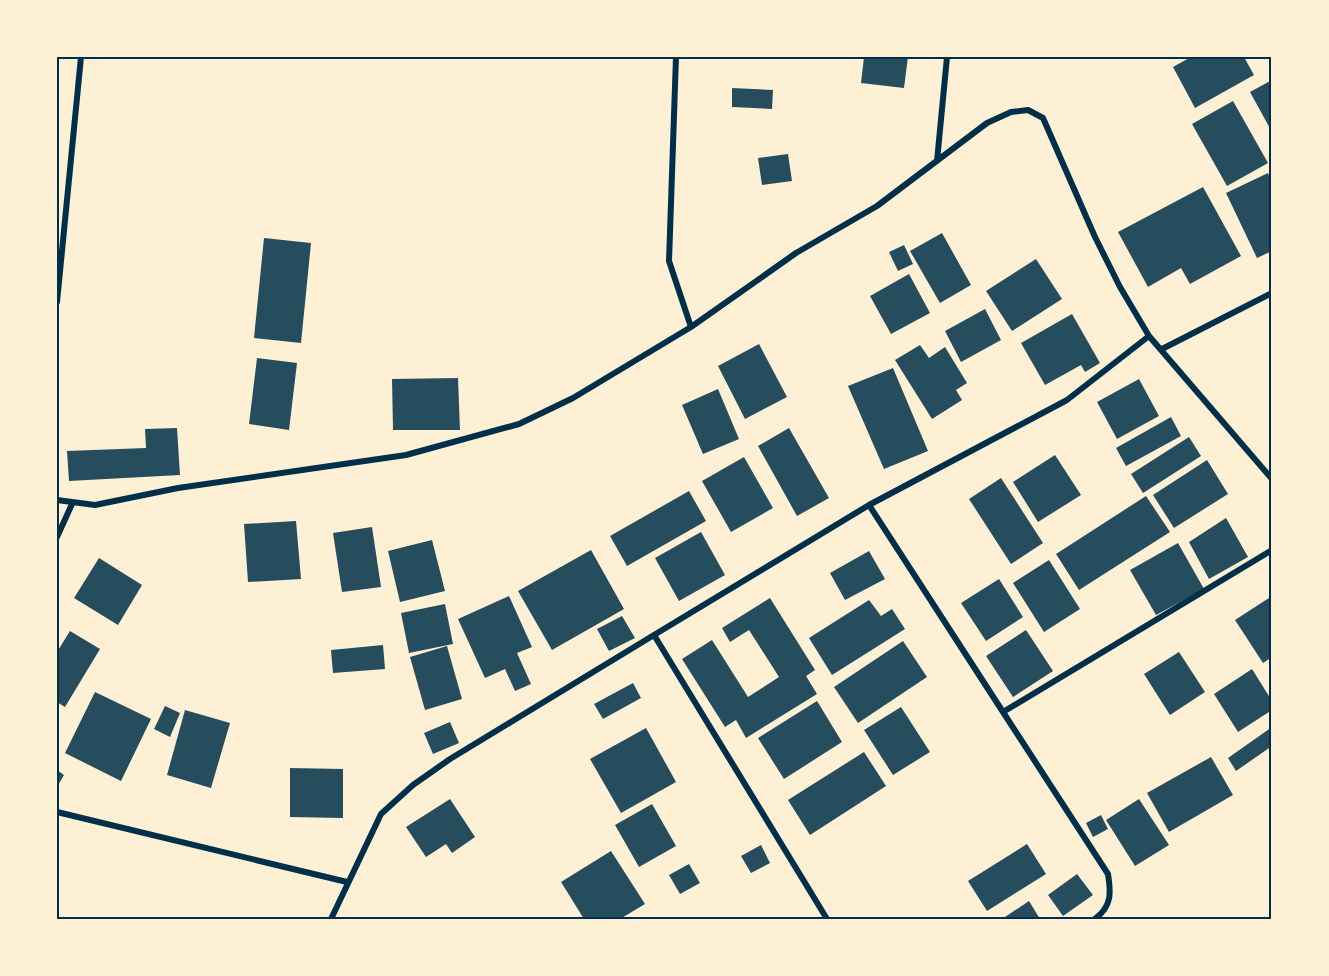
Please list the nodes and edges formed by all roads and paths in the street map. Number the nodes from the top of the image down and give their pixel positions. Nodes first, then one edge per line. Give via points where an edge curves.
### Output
1 (81, 57) edge
2 (676, 57) edge
3 (947, 57) edge
4 (937, 161) junction
5 (1272, 293) edge
6 (57, 302) edge
7 (691, 327) junction
8 (1149, 336) junction
9 (1162, 349) junction
10 (1272, 479) edge
11 (57, 500) edge
12 (72, 504) junction
13 (869, 505) junction
14 (57, 537) edge
15 (1272, 550) edge
16 (654, 635) junction
17 (1003, 712) junction
18 (57, 812) edge
19 (347, 882) junction
20 (331, 919) edge
21 (827, 919) edge
22 (1095, 919) edge

1 - 6 street
2 - 7 street via 669,261
3 - 4 street
4 - 7 street via 877,206 796,253
4 - 8 street via 987,123 1011,112 1029,110 1042,118 1100,247
5 - 9 street
7 - 12 street via 573,398 519,424 406,455 178,488 94,505
8 - 9 street
8 - 13 street via 1067,400
9 - 10 street
11 - 12 street
12 - 14 street
13 - 16 street
13 - 17 street
15 - 17 street
16 - 19 street via 412,785 381,813
16 - 21 street
17 - 22 street via 1108,874 1112,896
18 - 19 street
19 - 20 street

